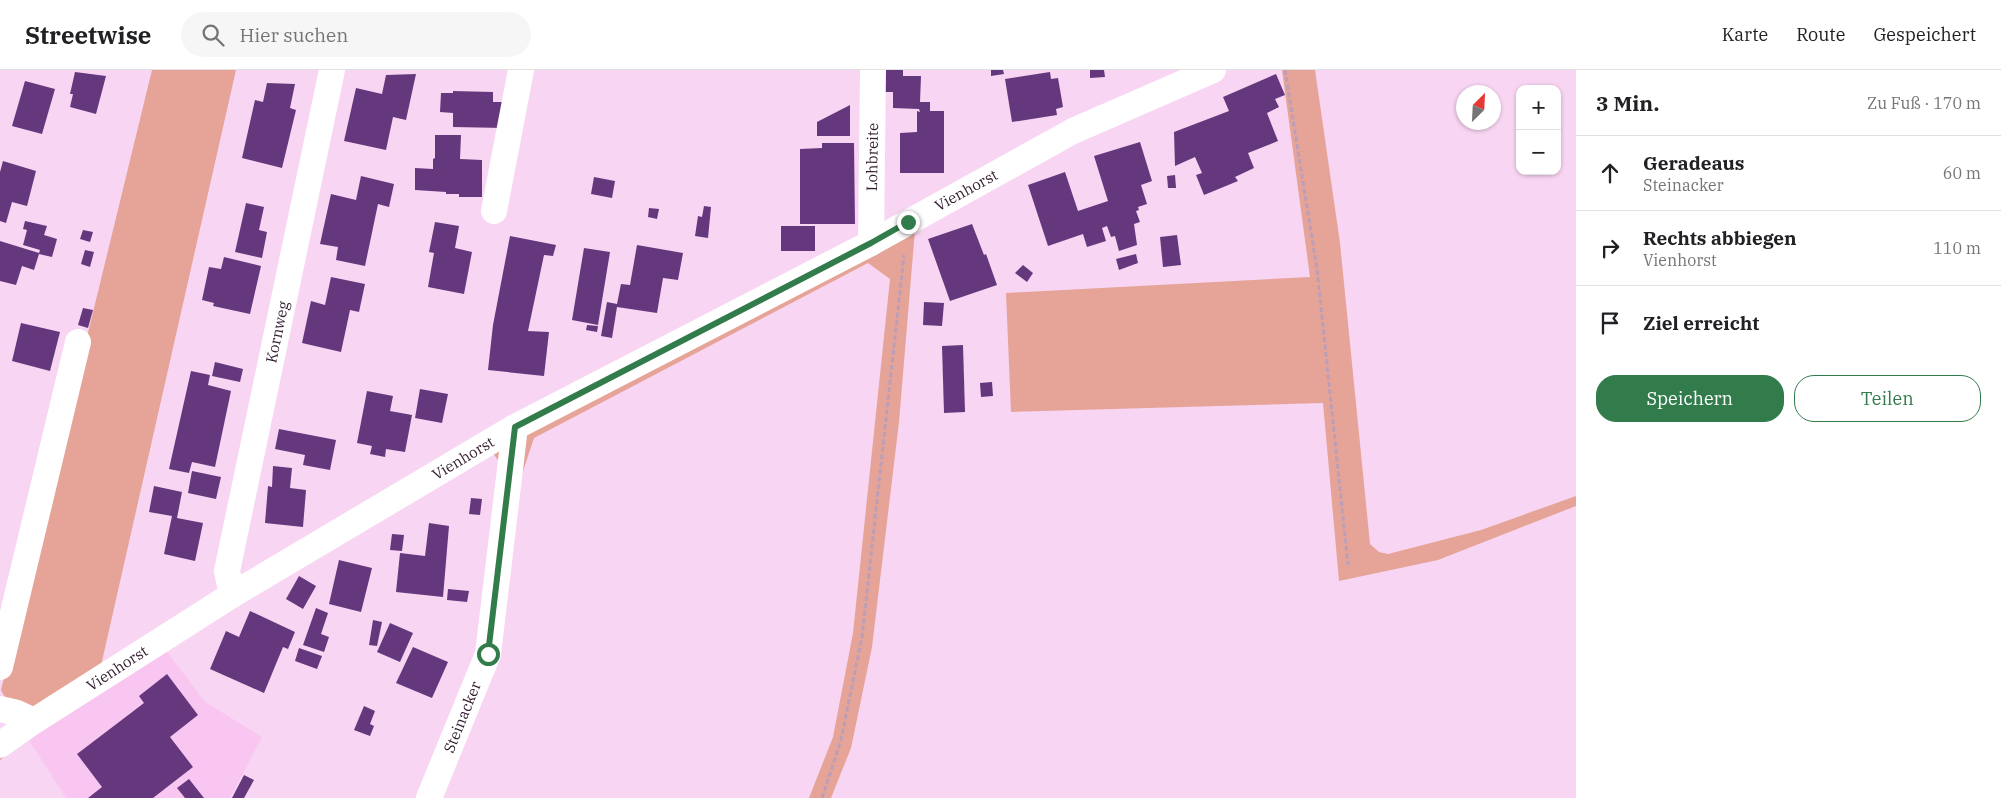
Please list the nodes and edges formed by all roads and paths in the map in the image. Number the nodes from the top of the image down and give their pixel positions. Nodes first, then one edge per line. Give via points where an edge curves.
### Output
1 (332, 70) edge
2 (521, 70) edge
3 (873, 70) edge
4 (1213, 70) edge
5 (1285, 70) edge
6 (494, 212) dead end
7 (908, 222) junction
8 (871, 243) junction
9 (78, 342) dead end
10 (515, 427) junction
11 (1348, 565) dead end
12 (232, 595) junction
13 (0, 667) edge
14 (0, 709) edge
15 (34, 721) junction
16 (0, 745) edge
17 (429, 798) edge
18 (822, 798) edge

1 - 12 street, Kornweg via 227,571
2 - 6 street
3 - 8 street, Lohbreite
4 - 7 street, Vienhorst via 1073,131
5 - 11 path via 1317,269
7 - 8 street, Vienhorst
7 - 18 path via 862,637 841,740
8 - 10 street, Vienhorst
9 - 13 street
10 - 12 street, Vienhorst
10 - 17 street, Steinacker via 488,654
12 - 15 street, Vienhorst
14 - 15 street
15 - 16 street, Vienhorst

